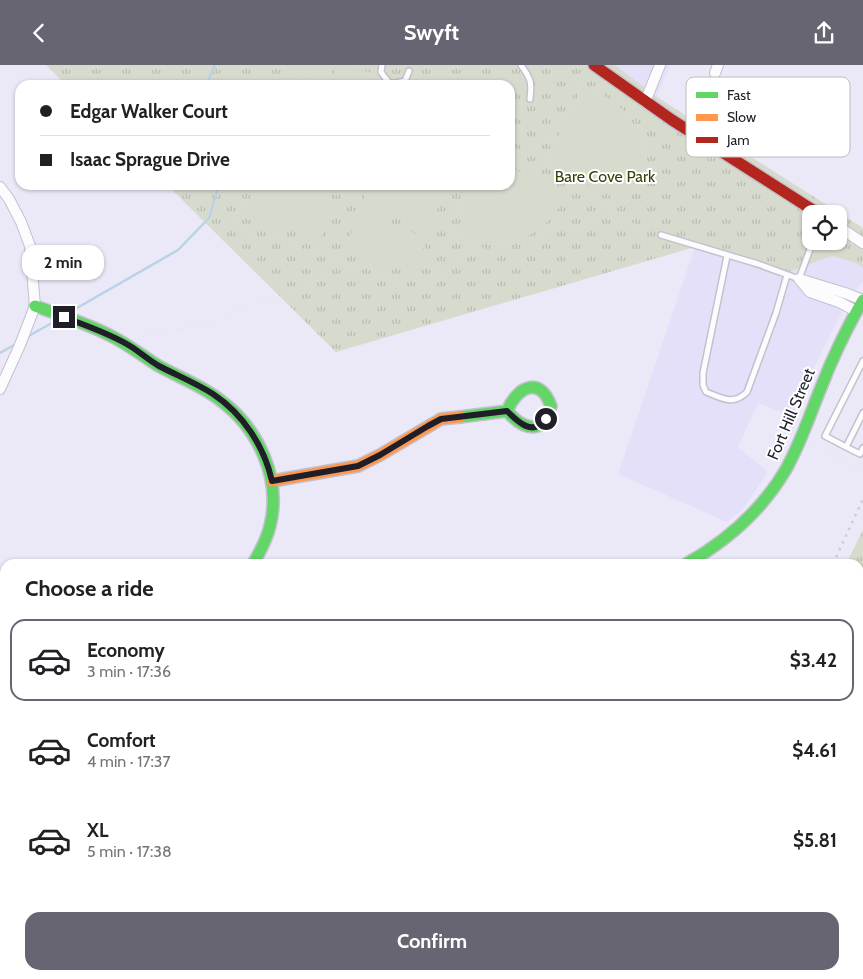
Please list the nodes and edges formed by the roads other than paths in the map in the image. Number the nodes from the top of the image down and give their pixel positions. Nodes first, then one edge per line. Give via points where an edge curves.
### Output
1 (382, 65) edge
2 (521, 65) edge
3 (594, 65) edge
4 (660, 65) edge
5 (410, 71) dead end
6 (387, 80) edge
7 (405, 80) edge
8 (530, 99) dead end
9 (645, 102) junction
10 (686, 128) edge
11 (730, 157) edge
12 (0, 187) edge
13 (805, 205) edge
14 (847, 232) edge
15 (661, 235) road end
16 (863, 243) edge
17 (810, 250) edge
18 (727, 256) junction
19 (787, 275) junction
20 (799, 279) junction
21 (863, 300) edge
22 (35, 306) junction
23 (856, 311) junction
24 (863, 361) edge
25 (0, 389) edge
26 (507, 411) dead end
27 (863, 413) edge
28 (846, 447) junction
29 (863, 448) edge
30 (272, 481) junction
31 (256, 559) edge
32 (697, 559) edge

1 - 6 lane via 381,72
2 - 8 lane via 532,85
3 - 9 street
4 - 9 street
5 - 7 lane
9 - 10 street
11 - 13 street
12 - 22 street via 21,222 30,246
14 - 16 street
15 - 18 lane
17 - 20 lane
18 - 19 lane
18 - 19 lane via 703,385 706,391 728,400 740,399 747,392
19 - 20 lane
20 - 21 street
20 - 23 street via 810,292
21 - 23 street, Fort Hill Street
22 - 25 street
22 - 30 street via 97,329 214,395 238,415 262,452
23 - 32 street, Fort Hill Street via 785,471 742,526
24 - 28 lane via 825,437
26 - 30 street via 441,419 358,466
27 - 28 lane
28 - 29 lane via 860,454
30 - 31 street via 271,525

